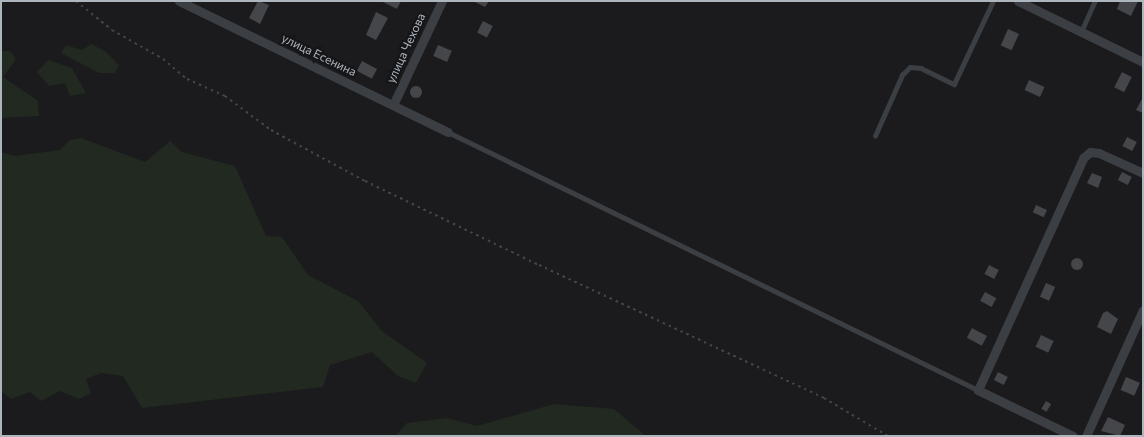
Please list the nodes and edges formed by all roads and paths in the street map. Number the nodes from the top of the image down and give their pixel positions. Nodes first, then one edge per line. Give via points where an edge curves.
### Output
1 (76, 1) edge
2 (179, 1) edge
3 (442, 1) edge
4 (993, 1) edge
5 (1018, 1) edge
6 (1095, 1) edge
7 (1081, 32) junction
8 (1143, 62) edge
9 (392, 105) junction
10 (448, 132) joint
11 (875, 136) dead end
12 (1143, 174) edge
13 (1143, 310) edge
14 (978, 390) junction
15 (888, 436) edge
16 (1073, 436) edge
17 (1086, 436) edge

1 - 15 path via 112,30 163,59 187,79 225,96 270,130 365,181 824,398
2 - 9 street, улица Есенина
3 - 9 street, улица Чехова
4 - 11 lane via 954,84 921,68 910,67 902,75
5 - 7 street
6 - 7 lane
7 - 8 street
9 - 10 street, улица Есенина
10 - 14 lane
12 - 14 street via 1099,153 1090,152 1083,158
13 - 17 street
14 - 16 street

